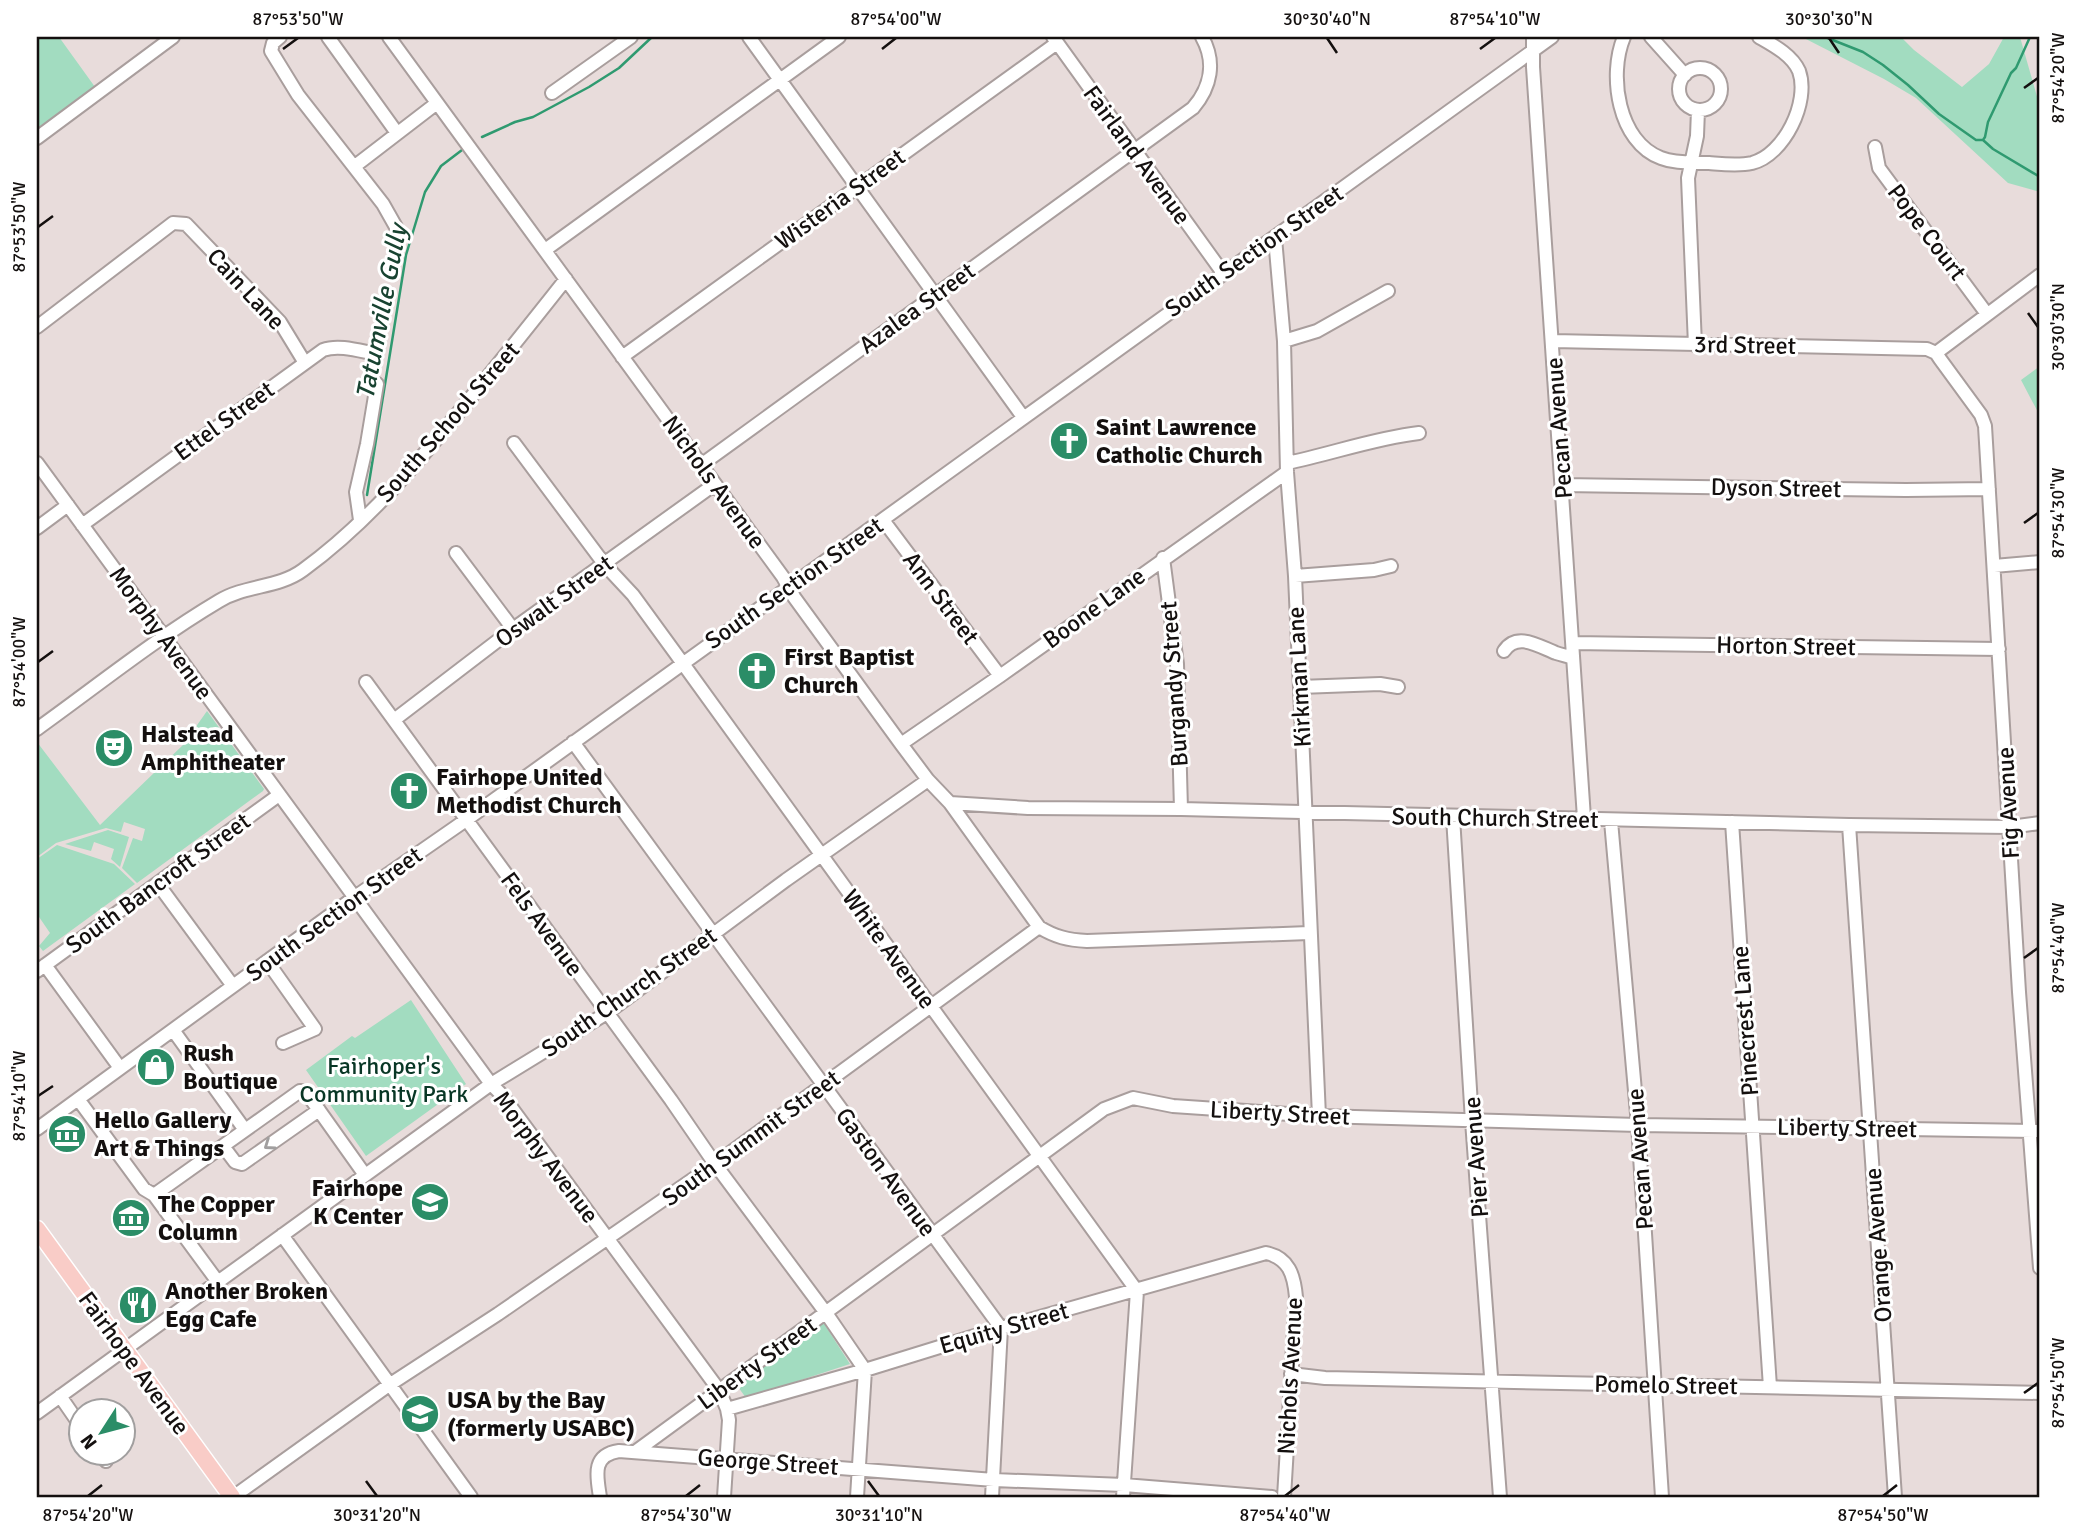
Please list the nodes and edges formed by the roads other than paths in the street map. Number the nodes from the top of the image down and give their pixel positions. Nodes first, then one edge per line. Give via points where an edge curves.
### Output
1 (173, 37) edge
2 (280, 37) edge
3 (328, 37) edge
4 (388, 37) edge
5 (631, 37) edge
6 (749, 37) edge
7 (839, 37) edge
8 (1202, 37) edge
9 (1533, 37) edge
10 (1552, 37) edge
11 (1624, 37) edge
12 (1651, 37) edge
13 (1759, 37) edge
14 (1055, 40) edge
15 (1533, 50) junction
16 (1685, 75) junction
17 (780, 80) junction
18 (552, 93) dead end
19 (437, 103) junction
20 (1698, 110) junction
21 (397, 133) junction
22 (37, 138) edge
23 (1875, 147) dead end
24 (1134, 152) junction
25 (1691, 163) junction
26 (355, 166) junction
27 (857, 187) junction
28 (396, 227) dead end
29 (1275, 237) junction
30 (545, 250) junction
31 (1223, 273) junction
32 (2040, 275) edge
33 (566, 279) junction
34 (1388, 291) dead end
35 (935, 294) junction
36 (1987, 314) junction
37 (37, 327) edge
38 (1284, 341) junction
39 (1553, 341) junction
40 (1695, 345) junction
41 (376, 354) dead end
42 (1936, 354) junction
43 (622, 357) junction
44 (305, 363) junction
45 (377, 384) dead end
46 (1023, 416) junction
47 (1419, 433) dead end
48 (514, 443) dead end
49 (37, 463) edge
50 (701, 465) junction
51 (1287, 468) junction
52 (715, 484) junction
53 (1563, 485) junction
54 (1989, 489) junction
55 (68, 505) junction
56 (360, 520) junction
57 (883, 520) junction
58 (82, 525) junction
59 (37, 528) edge
60 (456, 553) dead end
61 (1163, 558) junction
62 (2040, 562) edge
63 (605, 565) junction
64 (1391, 566) dead end
65 (1994, 566) junction
66 (1295, 576) junction
67 (788, 586) junction
68 (513, 629) junction
69 (164, 637) junction
70 (1573, 643) junction
71 (1999, 649) junction
72 (1504, 651) dead end
73 (1573, 658) junction
74 (682, 662) junction
75 (1000, 676) junction
76 (366, 682) dead end
77 (1300, 687) junction
78 (1398, 687) dead end
79 (394, 720) junction
80 (37, 729) edge
81 (573, 742) junction
82 (901, 744) junction
83 (928, 780) junction
84 (279, 795) junction
85 (950, 803) junction
86 (1181, 809) junction
87 (1306, 813) junction
88 (1453, 817) junction
89 (1584, 818) junction
90 (466, 820) junction
91 (1611, 821) junction
92 (1732, 822) junction
93 (2040, 823) edge
94 (1849, 825) junction
95 (2010, 827) junction
96 (821, 855) junction
97 (158, 884) junction
98 (355, 897) junction
99 (1040, 927) junction
100 (1310, 933) junction
101 (713, 934) junction
102 (267, 961) junction
103 (41, 968) edge
104 (233, 986) junction
105 (930, 1006) junction
106 (607, 1013) junction
107 (173, 1030) junction
108 (283, 1043) dead end
109 (120, 1068) junction
110 (491, 1084) junction
111 (823, 1086) junction
112 (78, 1099) junction
113 (319, 1110) junction
114 (1319, 1116) junction
115 (1472, 1121) junction
116 (1638, 1125) junction
117 (1752, 1127) junction
118 (37, 1129) edge
119 (1870, 1129) junction
120 (245, 1130) junction
121 (2036, 1131) edge
122 (223, 1146) junction
123 (1039, 1157) junction
124 (715, 1164) junction
125 (365, 1175) junction
126 (154, 1195) junction
127 (37, 1229) edge
128 (282, 1235) junction
129 (933, 1235) junction
130 (608, 1240) junction
131 (1281, 1258) joint
132 (2040, 1268) edge
133 (218, 1282) junction
134 (1137, 1291) junction
135 (826, 1313) junction
136 (1001, 1328) junction
137 (125, 1349) junction
138 (865, 1370) junction
139 (1291, 1374) junction
140 (1493, 1382) junction
141 (389, 1385) junction
142 (1655, 1385) junction
143 (1770, 1387) junction
144 (719, 1390) junction
145 (1888, 1390) junction
146 (2040, 1393) edge
147 (60, 1396) junction
148 (66, 1405) edge
149 (727, 1409) junction
150 (37, 1413) edge
151 (635, 1452) junction
152 (727, 1458) junction
153 (859, 1469) junction
154 (993, 1480) junction
155 (1123, 1491) edge
156 (232, 1497) edge
157 (471, 1497) edge
158 (600, 1497) edge
159 (724, 1497) edge
160 (857, 1497) edge
161 (992, 1497) edge
162 (1272, 1497) edge
163 (1284, 1497) edge
164 (1500, 1497) edge
165 (1662, 1497) edge
166 (1895, 1497) edge

1 - 22 street
2 - 26 street via 271,51 278,65
3 - 21 street
4 - 19 street, Nichols Avenue
5 - 18 street
6 - 17 street
7 - 17 street
8 - 24 street, Azalea Street via 1210,62 1205,91 1193,108
9 - 15 street, Pecan Avenue
10 - 15 street, South Section Street
11 - 25 street via 1618,78 1628,126 1653,154
12 - 16 street
13 - 25 street via 1783,52 1799,72 1802,94 1789,130 1760,160
14 - 24 street, Fairland Avenue
14 - 27 street, Wisteria Street
15 - 29 street, South Section Street
15 - 39 street, Pecan Avenue
16 - 20 street via 1680,93 1686,104
16 - 20 street via 1704,68 1720,82 1717,102
17 - 27 street
17 - 30 street
19 - 21 street
19 - 30 street, Nichols Avenue
20 - 25 street
21 - 26 street
23 - 36 street, Pope Court via 1879,168
24 - 31 street, Fairland Avenue
24 - 35 street, Azalea Street
25 - 40 street
26 - 28 street
27 - 35 street
27 - 43 street, Wisteria Street
29 - 31 street, South Section Street
29 - 38 street, Kirkman Lane
30 - 33 street, Nichols Avenue
31 - 46 street, South Section Street
32 - 36 street
33 - 43 street, Nichols Avenue
33 - 56 street, South School Street via 413,468
34 - 38 street via 1317,331
35 - 46 street
35 - 50 street, Azalea Street
36 - 42 street
37 - 44 street, Cain Lane via 178,222 186,224 280,322
38 - 51 street, Kirkman Lane
39 - 40 street, 3rd Street
39 - 53 street, Pecan Avenue
40 - 42 street, 3rd Street via 1915,348
41 - 44 street, Ettel Street via 330,348
42 - 54 street, Fig Avenue via 1984,420
43 - 50 street, Nichols Avenue
44 - 58 street, Ettel Street
45 - 56 street via 356,492
46 - 57 street, South Section Street
47 - 51 street, Boone Lane
48 - 63 street, White Avenue
49 - 55 street, Morphy Avenue
50 - 52 street, Nichols Avenue
51 - 61 street, Boone Lane
51 - 66 street, Kirkman Lane
52 - 63 street, Oswalt Street
52 - 67 street, Nichols Avenue
53 - 54 street, Dyson Street
53 - 70 street, Pecan Avenue
54 - 65 street, Fig Avenue
55 - 58 street, Morphy Avenue
55 - 59 street
56 - 69 street, South School Street via 300,572 222,599
57 - 67 street, South Section Street
57 - 75 street, Ann Street
58 - 69 street, Morphy Avenue
60 - 68 street
61 - 75 street, Boone Lane
61 - 86 street, Burgandy Street via 1177,664
62 - 65 street
63 - 68 street, Oswalt Street
63 - 74 street, White Avenue
64 - 66 street
65 - 71 street, Fig Avenue
66 - 77 street, Kirkman Lane
67 - 74 street, South Section Street
67 - 82 street, Nichols Avenue
68 - 79 street, Oswalt Street
69 - 80 street, South School Street
69 - 84 street, Morphy Avenue
70 - 71 street, Horton Street
70 - 73 street, Pecan Avenue
71 - 95 street, Fig Avenue
72 - 73 street via 1514,642 1531,642
73 - 89 street, Pecan Avenue
74 - 81 street, South Section Street
74 - 96 street, White Avenue
75 - 82 street, Boone Lane
76 - 79 street, Fels Avenue
77 - 78 street
77 - 87 street, Kirkman Lane
79 - 90 street, Fels Avenue
81 - 90 street, South Section Street
81 - 101 street, Gaston Avenue
82 - 83 street, Nichols Avenue
83 - 85 street, Nichols Avenue
83 - 96 street, South Church Street
84 - 97 street, South Bancroft Street
84 - 98 street, Morphy Avenue
85 - 86 street, South Church Street
85 - 99 street, Nichols Avenue
86 - 87 street, South Church Street
87 - 88 street, South Church Street
87 - 100 street, Kirkman Lane
88 - 89 street, South Church Street
88 - 115 street, Pier Avenue
89 - 91 street, South Church Street
90 - 98 street, South Section Street
90 - 106 street, Fels Avenue
91 - 92 street, South Church Street
91 - 116 street, Pecan Avenue
92 - 94 street, South Church Street
92 - 117 street, Pinecrest Lane
93 - 95 street, South Church Street
94 - 95 street, South Church Street
94 - 119 street, Orange Avenue
95 - 121 street, Fig Avenue via 2019,987
96 - 101 street, South Church Street
96 - 105 street, White Avenue
97 - 103 street, South Bancroft Street
97 - 104 street
98 - 102 street, South Section Street
98 - 110 street, Morphy Avenue
99 - 100 street via 1051,935 1087,941
99 - 105 street, South Summit Street
100 - 114 street, Kirkman Lane
101 - 106 street, South Church Street
101 - 111 street, Gaston Avenue
102 - 104 street, South Section Street
102 - 108 street via 315,1029
103 - 109 street
104 - 107 street, South Section Street
105 - 111 street, South Summit Street
105 - 123 street, White Avenue
106 - 110 street, South Church Street
106 - 124 street, Fels Avenue
107 - 109 street, South Section Street
107 - 120 street
109 - 112 street, South Section Street
110 - 125 street, South Church Street
110 - 130 street, Morphy Avenue
111 - 124 street, South Summit Street
111 - 129 street, Gaston Avenue
112 - 118 street, South Section Street
112 - 126 street via 144,1189
113 - 120 street via 300,1090
113 -> 122 street via 242,1164
113 - 125 street
114 - 115 street, Liberty Street
114 - 123 street, Liberty Street via 1172,1106 1133,1098 1104,1110
115 - 116 street, Liberty Street
115 - 140 street, Pier Avenue
116 - 117 street, Liberty Street
116 - 142 street, Pecan Avenue
117 - 119 street, Liberty Street
117 - 143 street, Pinecrest Lane
119 - 121 street, Liberty Street
119 - 145 street, Orange Avenue
120 - 122 street
121 - 132 street, Fig Avenue
122 - 126 street
123 - 129 street, Liberty Street
123 - 134 street, White Avenue
124 - 130 street, South Summit Street
124 - 135 street, Fels Avenue
125 - 128 street, South Church Street
126 - 133 street
127 - 137 main road, Fairhope Avenue
128 - 133 street, South Church Street
128 - 141 street
129 - 135 street, Liberty Street
129 - 136 street, Gaston Avenue
130 - 141 street, South Summit Street
130 - 144 street, Morphy Avenue
131 - 134 street, Equity Street via 1256,1255
131 - 139 street, Nichols Avenue via 1294,1278 1296,1297
133 - 137 street, South Church Street
134 - 136 street, Equity Street
134 - 155 street
135 - 138 street, Fels Avenue
135 - 144 street, Liberty Street
136 - 138 street, Equity Street
136 - 154 street
137 - 147 street, South Church Street
137 - 156 main road, Fairhope Avenue
138 - 149 street, Equity Street
138 - 153 street
139 - 140 street, Pomelo Street
139 - 163 street, Nichols Avenue
140 - 142 street, Pomelo Street
140 - 164 street, Pier Avenue
141 - 156 street, South Summit Street
141 - 157 street
142 - 143 street, Pomelo Street
142 - 165 street, Pecan Avenue
143 - 145 street, Pomelo Street
144 - 149 street, Morphy Avenue
144 - 151 street, Liberty Street
145 - 146 street, Pomelo Street
145 - 166 street, Orange Avenue
147 - 148 street
147 - 150 street, South Church Street
149 - 152 street, Morphy Avenue
151 - 152 street, George Street
151 - 158 street, George Street via 614,1452 602,1459 596,1470
152 - 153 street, George Street
152 - 159 street, Morphy Avenue
153 - 154 street, George Street
153 - 160 street
154 - 155 street, George Street
154 - 161 street
155 - 162 street, George Street

